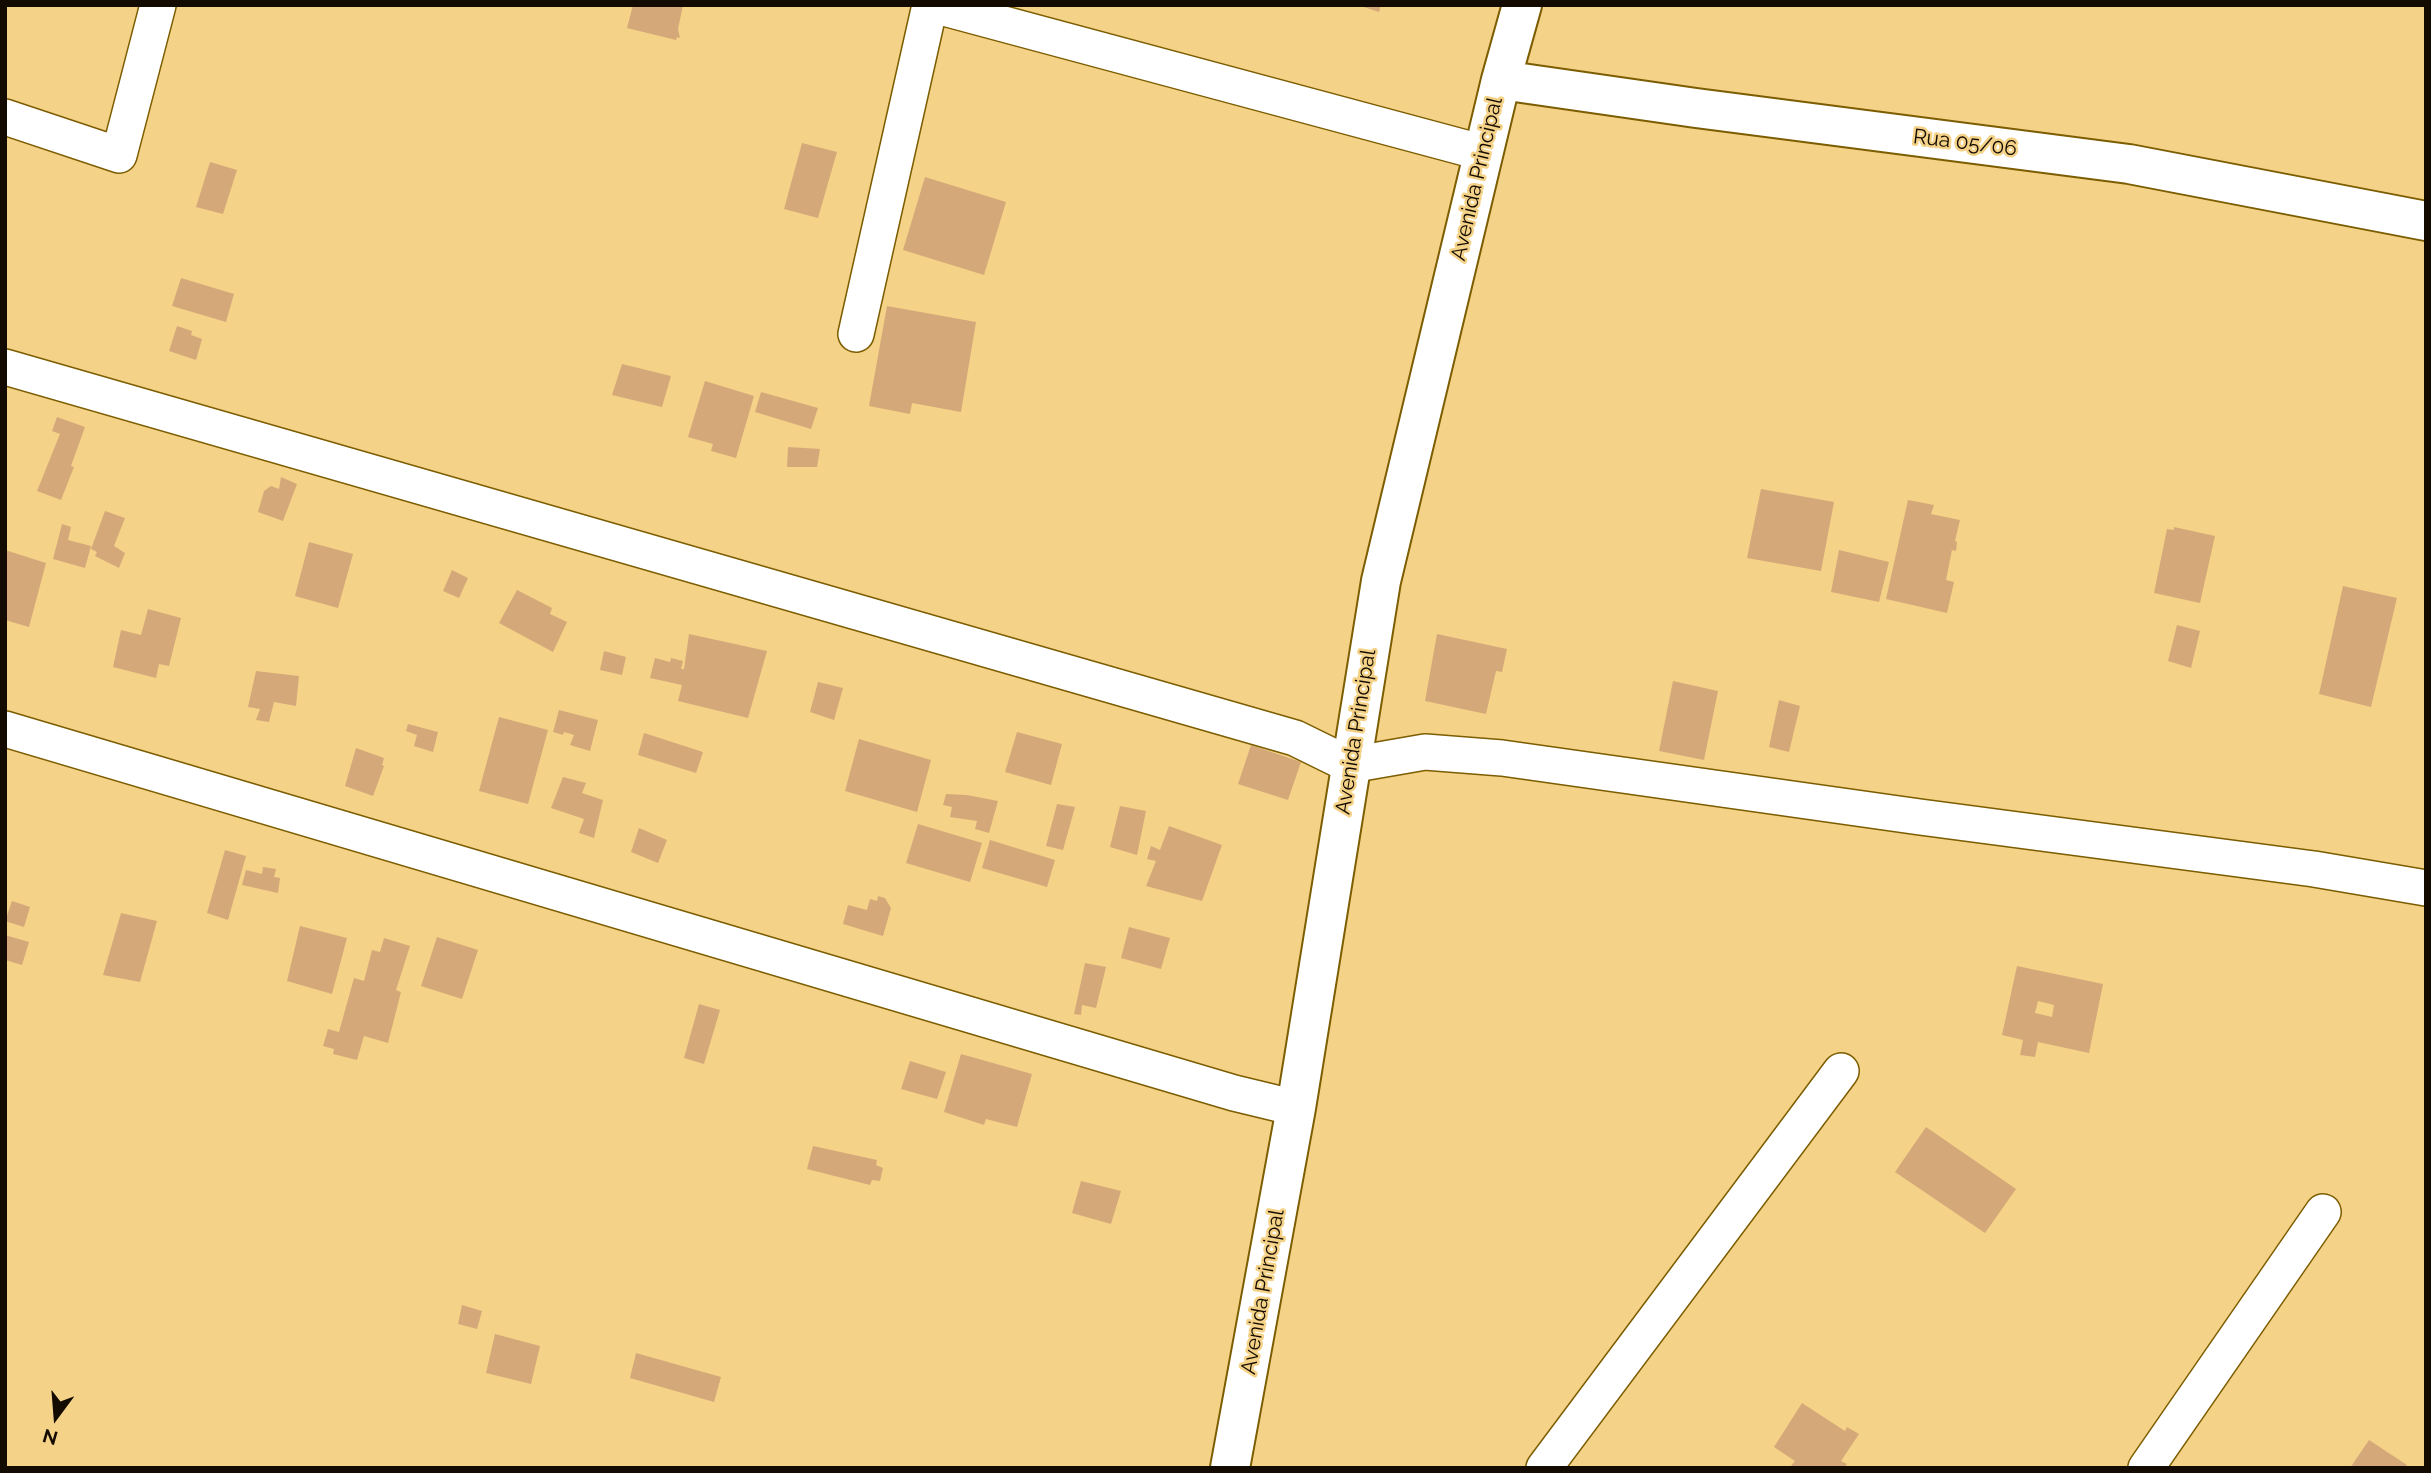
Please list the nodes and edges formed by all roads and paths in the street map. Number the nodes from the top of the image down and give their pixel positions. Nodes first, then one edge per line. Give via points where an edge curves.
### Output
1 (158, 5) edge
2 (931, 5) edge
3 (1522, 5) edge
4 (1501, 80) junction
5 (5, 117) edge
6 (1484, 153) junction
7 (2426, 221) edge
8 (856, 334) dead end
9 (5, 367) edge
10 (5, 729) edge
11 (1350, 765) junction
12 (2426, 888) edge
13 (1841, 1071) dead end
14 (1296, 1108) junction
15 (2323, 1212) dead end
16 (1230, 1468) edge
17 (1544, 1468) edge
18 (2146, 1468) edge

1 - 5 street via 118,155
2 - 6 street
2 - 8 street
3 - 4 street, Avenida Principal
4 - 6 street, Avenida Principal
4 - 7 street, Rua 05/06 via 2129,164
6 - 11 street, Avenida Principal via 1381,581
9 - 11 street via 1295,738
10 - 14 street
11 - 12 street via 1425,752 1502,758
11 - 14 street, Avenida Principal
13 - 17 street
14 - 16 street, Avenida Principal
15 - 18 street

